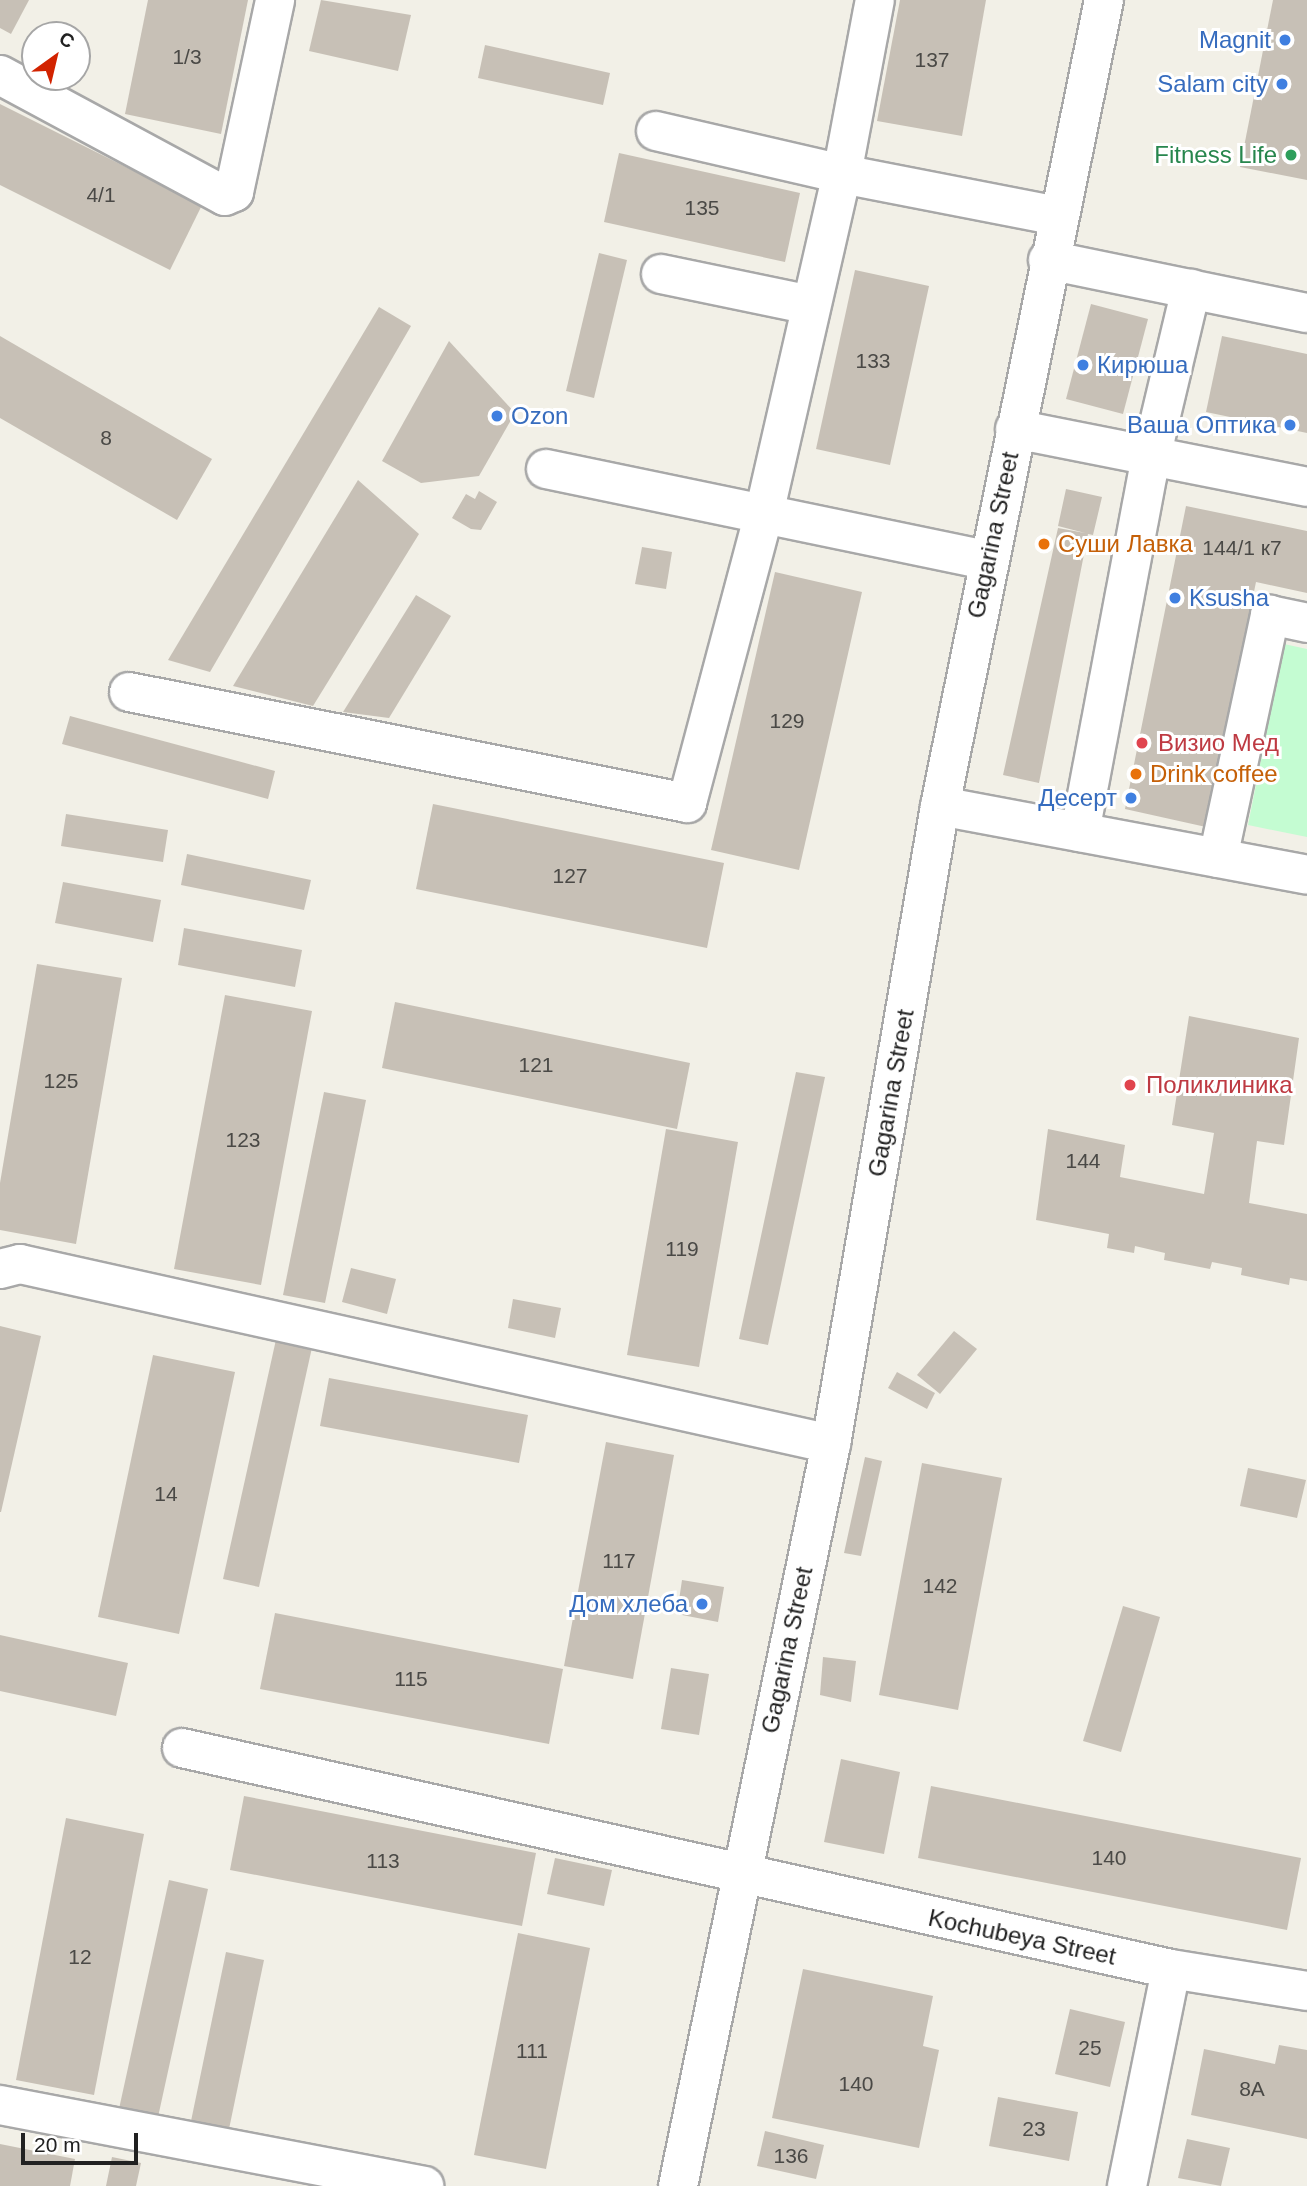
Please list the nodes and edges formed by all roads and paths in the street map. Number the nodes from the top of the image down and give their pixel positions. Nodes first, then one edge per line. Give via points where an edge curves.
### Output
1 (275, 0) edge
2 (874, 0) edge
3 (1104, 0) edge
4 (0, 75) edge
5 (656, 131) dead end
6 (842, 174) junction
7 (1058, 215) junction
8 (1048, 260) junction
9 (661, 274) dead end
10 (1191, 289) junction
11 (811, 305) junction
12 (1307, 313) edge
13 (1016, 429) junction
14 (1151, 457) junction
15 (546, 469) dead end
16 (1307, 487) edge
17 (764, 514) junction
18 (987, 560) junction
19 (1307, 623) edge
20 (129, 692) dead end
21 (940, 806) junction
22 (1080, 832) junction
23 (1218, 858) junction
24 (1307, 875) edge
25 (0, 1269) edge
26 (831, 1444) junction
27 (182, 1748) dead end
28 (739, 1874) junction
29 (1171, 1969) junction
30 (1307, 1991) edge
31 (0, 2105) edge
32 (424, 2186) edge
33 (678, 2186) edge
34 (1126, 2186) edge

1 - 4 street via 234,192 225,196
2 - 6 street
3 - 7 street, Gagarina Street
5 - 6 street
6 - 7 street
6 - 11 street
7 - 8 street, Gagarina Street
8 - 10 street
8 - 13 street, Gagarina Street
9 - 11 street
10 - 12 street
10 - 14 street
11 - 17 street
13 - 14 street
13 - 18 street, Gagarina Street
14 - 16 street
14 - 22 street
15 - 17 street
17 - 18 street
17 - 20 street via 687,803
18 - 21 street, Gagarina Street
19 - 23 street via 1269,615
21 - 22 street
21 - 26 street, Gagarina Street
22 - 23 street
23 - 24 street
25 - 26 street via 20,1264
26 - 28 street, Gagarina Street
27 - 28 street, Kochubeya Street
28 - 29 street, Kochubeya Street
28 - 33 street, Gagarina Street
29 - 30 street, Kochubeya Street
29 - 34 street
31 - 32 street

